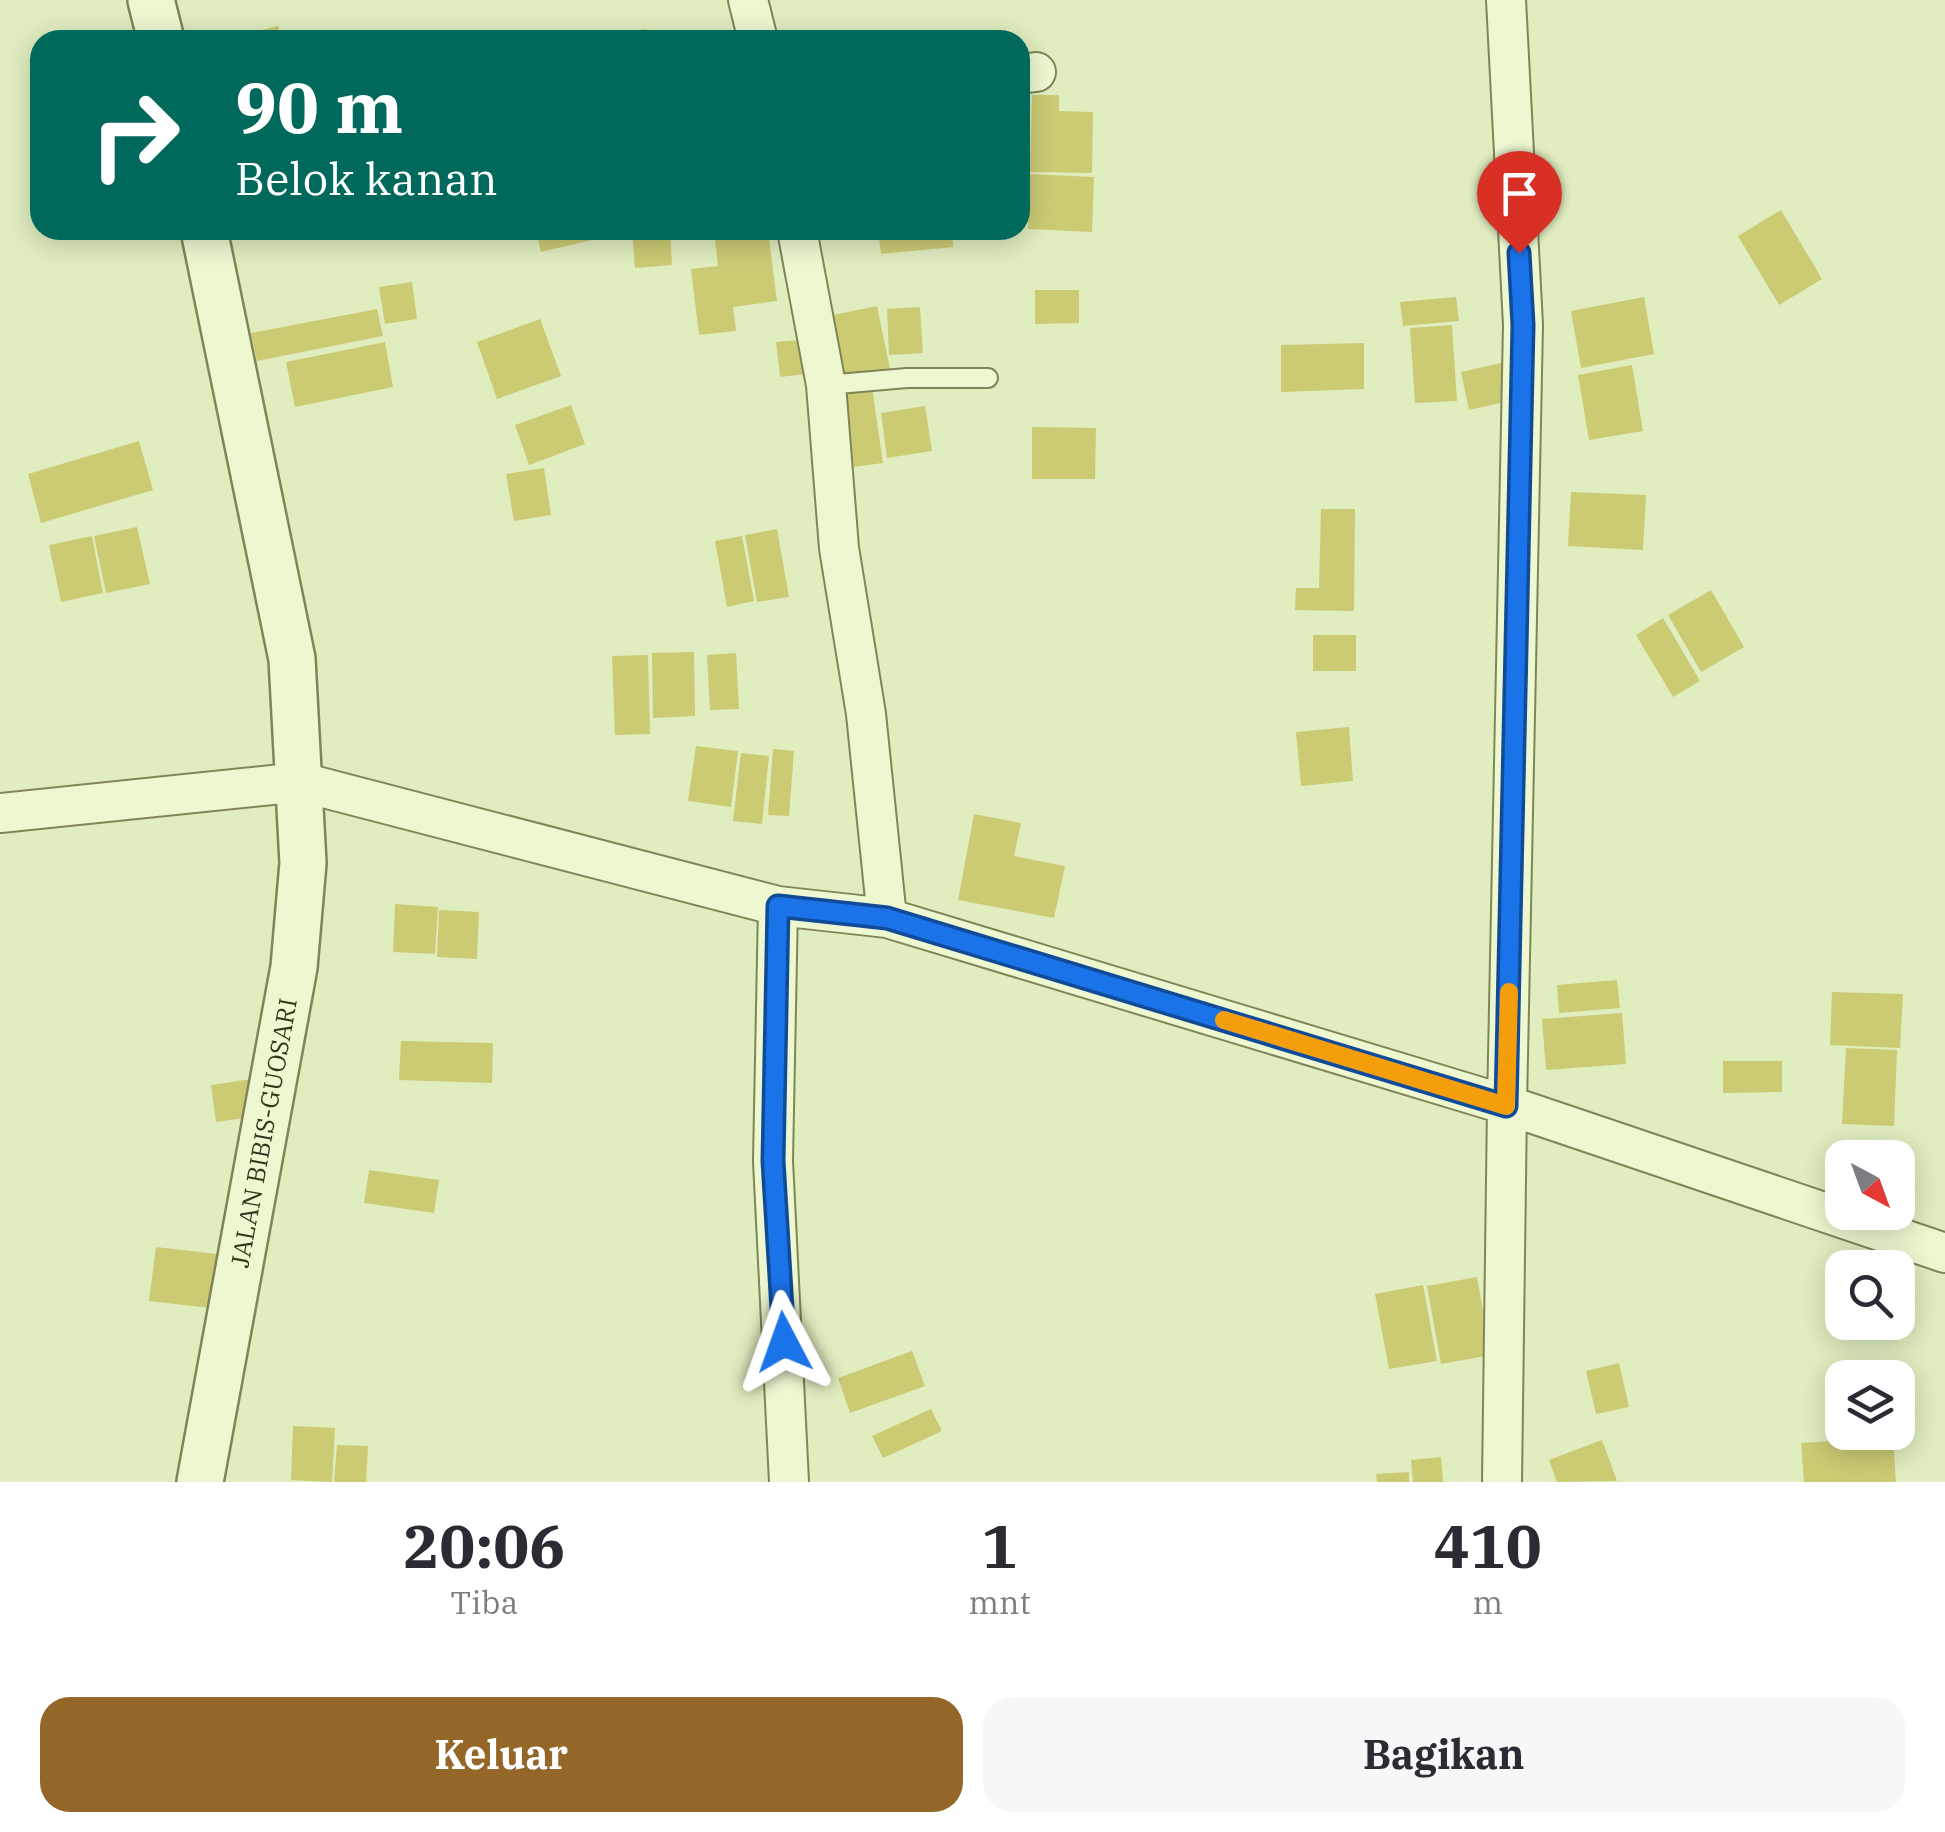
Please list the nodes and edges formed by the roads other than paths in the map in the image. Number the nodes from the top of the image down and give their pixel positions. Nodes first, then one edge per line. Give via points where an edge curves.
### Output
1 (152, 0) edge
2 (748, 0) edge
3 (1506, 0) edge
4 (159, 30) edge
5 (756, 30) edge
6 (206, 240) edge
7 (799, 240) edge
8 (988, 378) dead end
9 (826, 385) junction
10 (300, 782) junction
11 (0, 813) edge
12 (778, 906) junction
13 (887, 918) junction
14 (1506, 1106) junction
15 (1945, 1253) edge
16 (200, 1482) edge
17 (790, 1482) edge
18 (1502, 1482) edge

1 - 4 street
2 - 5 street
3 - 14 street via 1523,325
6 - 10 street, JALAN BIBIS-GUOSARI via 292,659
7 - 9 street
8 - 9 lane
9 - 13 street via 839,548 866,714
10 - 11 street
10 - 12 street
10 - 16 street, JALAN BIBIS-GUOSARI via 294,967
12 - 13 street
12 - 17 street via 773,1161
13 - 14 street
14 - 15 street
14 - 18 street

